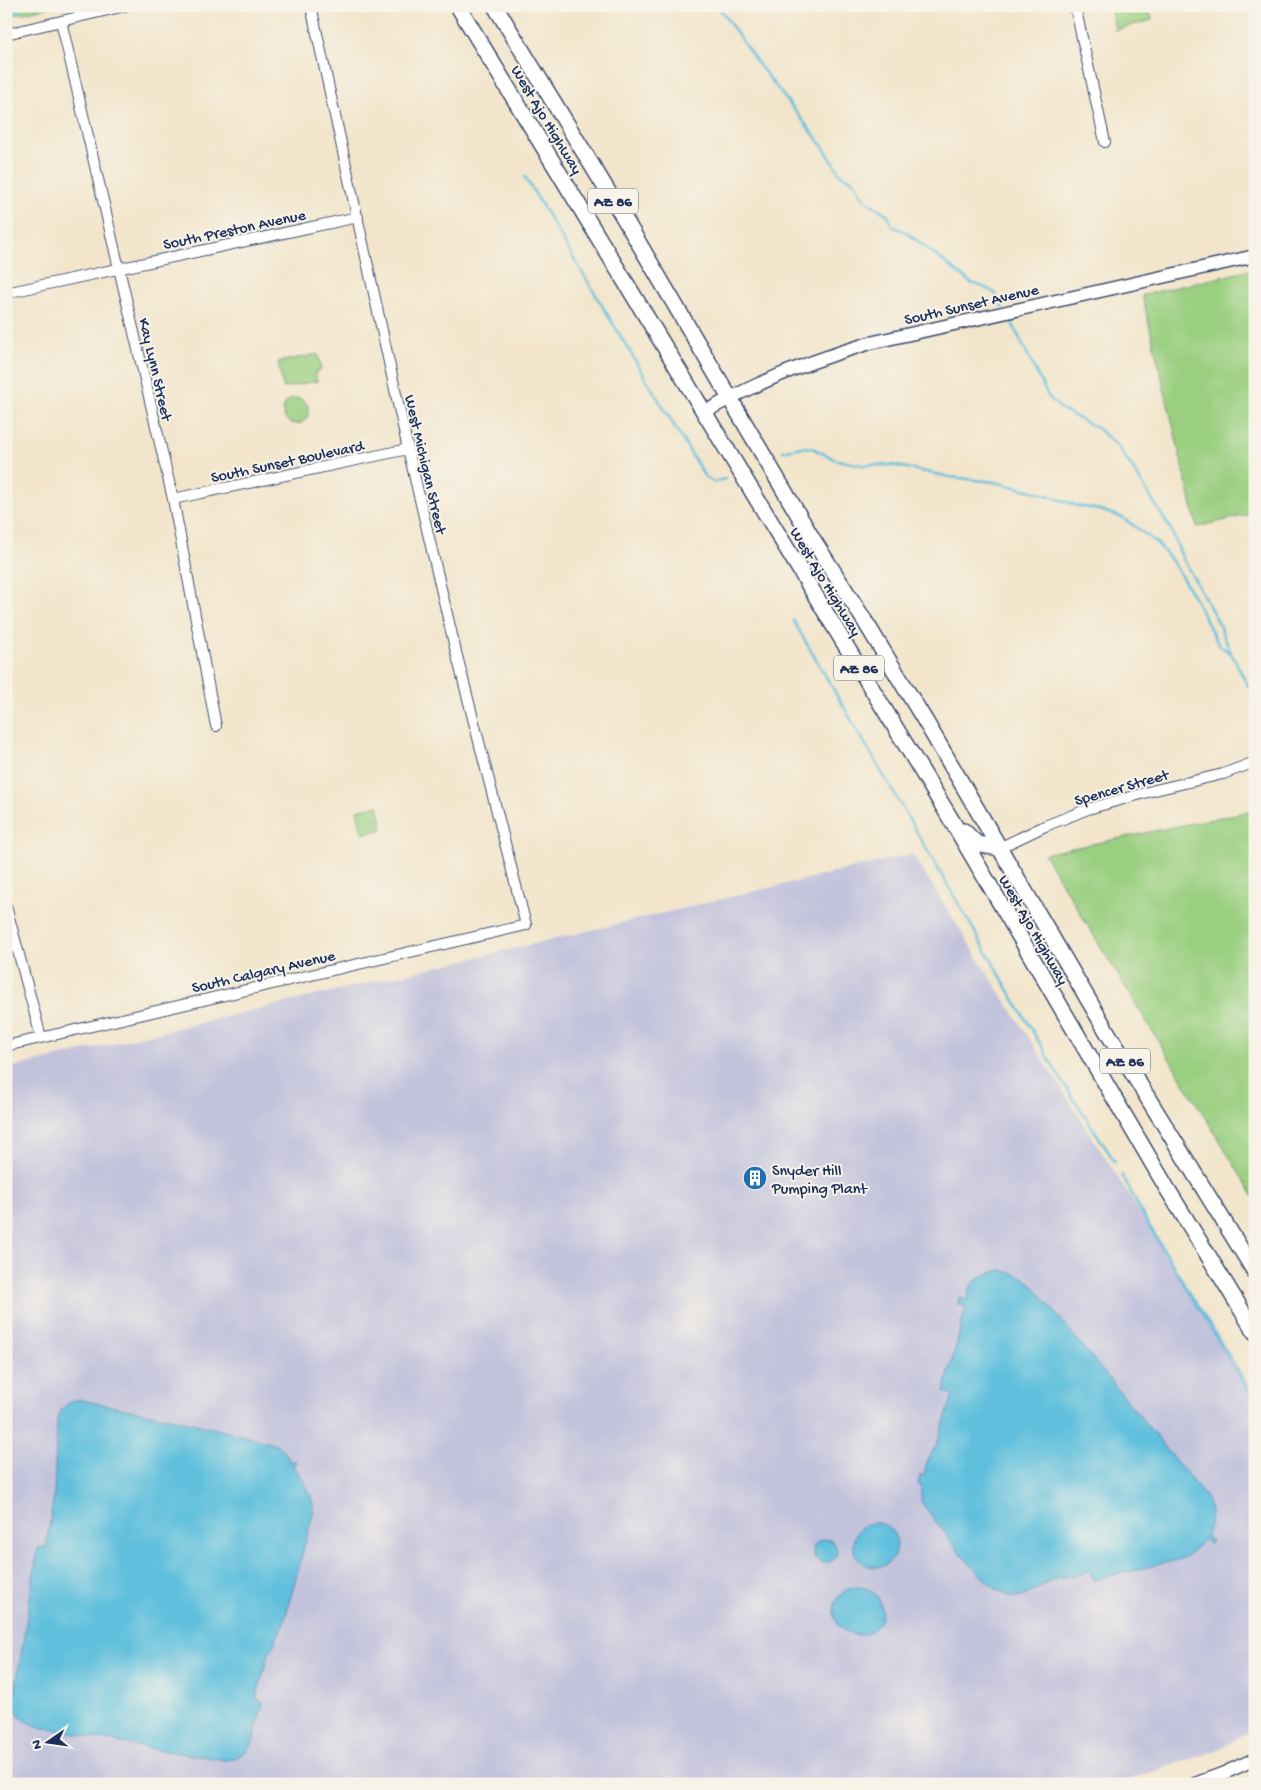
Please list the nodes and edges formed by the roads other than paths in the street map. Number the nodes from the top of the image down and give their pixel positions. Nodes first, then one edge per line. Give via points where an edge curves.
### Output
1 (126, 6) edge
2 (311, 6) edge
3 (458, 6) edge
4 (495, 6) edge
5 (1075, 6) edge
6 (62, 22) junction
7 (6, 34) edge
8 (1105, 142) dead end
9 (358, 217) junction
10 (1255, 256) edge
11 (118, 268) junction
12 (6, 293) edge
13 (730, 397) junction
14 (705, 412) junction
15 (408, 449) junction
16 (173, 500) junction
17 (216, 726) dead end
18 (1255, 762) edge
19 (928, 781) junction
20 (999, 848) junction
21 (6, 906) edge
22 (526, 925) joint
23 (41, 1037) junction
24 (6, 1046) edge
25 (1255, 1272) edge
26 (1255, 1332) edge
27 (1255, 1759) edge
28 (1195, 1784) edge

1 - 6 street
2 - 9 street, West Michigan Street
3 - 14 main road, West Ajo Highway / AZ 86
4 - 13 main road, West Ajo Highway / AZ 86
5 - 8 street
6 - 7 street
6 - 11 street, Kay Lynn Street
9 - 11 street, South Preston Avenue
9 - 15 street, West Michigan Street
10 - 13 street, South Sunset Avenue via 870,343
11 - 12 street, South Preston Avenue
11 - 16 street, Kay Lynn Street
13 - 14 street, South Sunset Avenue
13 - 20 main road, West Ajo Highway / AZ 86
14 - 19 main road, West Ajo Highway / AZ 86
15 - 16 street, South Sunset Boulevard
15 - 22 street, West Michigan Street
16 - 17 street, Kay Lynn Street
18 - 20 street, Spencer Street via 1223,774 1088,809
19 - 20 main road via 938,788 966,834 978,844
19 - 26 main road, West Ajo Highway / AZ 86
20 - 25 main road, West Ajo Highway / AZ 86
21 - 23 street
22 - 23 street, South Calgary Avenue
23 - 24 street, South Calgary Avenue
27 - 28 street

